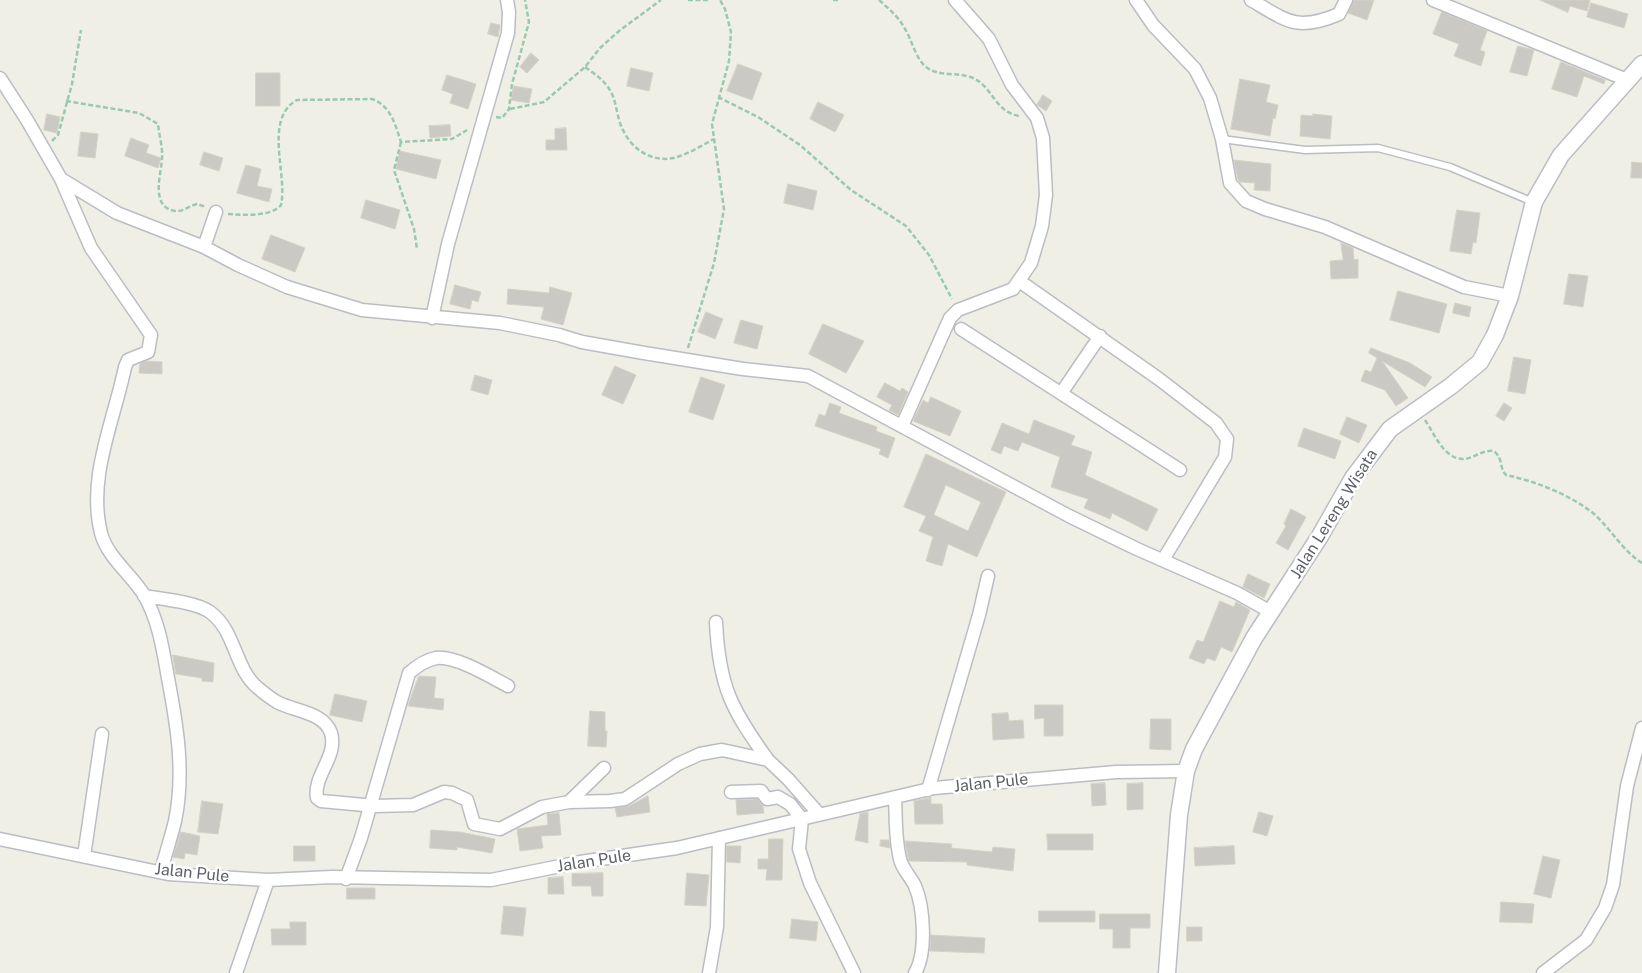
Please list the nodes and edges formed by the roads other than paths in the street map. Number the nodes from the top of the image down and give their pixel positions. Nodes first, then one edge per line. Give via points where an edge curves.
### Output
1 (506, 0) edge
2 (955, 0) edge
3 (1136, 0) edge
4 (1251, 0) edge
5 (1346, 0) edge
6 (1433, 0) edge
7 (1642, 64) edge
8 (0, 78) edge
9 (1627, 80) junction
10 (1222, 139) junction
11 (61, 179) junction
12 (1534, 202) junction
13 (216, 212) road end
14 (204, 247) junction
15 (1025, 285) dead end
16 (1510, 296) junction
17 (432, 318) junction
18 (961, 329) dead end
19 (1100, 336) junction
20 (1062, 392) junction
21 (902, 426) junction
22 (1180, 470) dead end
23 (1163, 560) junction
24 (988, 576) dead end
25 (144, 596) junction
26 (1271, 612) junction
27 (716, 622) dead end
28 (508, 686) dead end
29 (1642, 728) edge
30 (102, 734) dead end
31 (768, 760) junction
32 (604, 768) dead end
33 (1186, 771) junction
34 (928, 790) junction
35 (731, 792) dead end
36 (894, 798) junction
37 (570, 802) junction
38 (369, 806) junction
39 (819, 814) junction
40 (802, 819) junction
41 (719, 838) junction
42 (0, 839) edge
43 (84, 856) junction
44 (160, 872) junction
45 (346, 879) junction
46 (268, 880) junction
47 (236, 973) edge
48 (709, 973) edge
49 (854, 973) edge
50 (915, 973) edge
51 (1167, 973) edge
52 (1543, 973) edge

1 - 17 street via 508,33 448,244
2 - 21 street via 989,39 1012,85 1037,118 1043,138 1046,195 1042,226 1031,263 1013,289 958,310 950,318
3 - 10 street via 1153,24 1195,69 1210,98
4 - 5 street via 1300,24 1311,24 1339,14
6 - 9 street
7 - 9 main road, Jalan Lereng Wisata
8 - 11 street
9 - 12 main road, Jalan Lereng Wisata via 1562,155
10 - 12 lane via 1305,150 1378,148 1450,167
10 - 16 street via 1230,184 1246,201 1265,210 1325,227 1464,287
11 - 14 street via 117,212
11 - 25 street via 91,248 151,336 148,352 128,360 125,367 98,485 102,535
12 - 16 main road, Jalan Lereng Wisata
13 - 14 street
14 - 17 street via 279,283 326,299 362,310
15 - 19 street
16 - 26 main road, Jalan Lereng Wisata via 1480,362 1390,429 1353,478
17 - 21 street via 500,323 582,342 743,369 808,376
18 - 20 street
19 - 20 street
19 - 23 street via 1216,423 1227,439 1225,457
20 - 22 street
21 - 23 street via 1070,516
23 - 26 street
24 - 34 street
25 - 38 street via 208,611 222,622 242,668 256,687 277,702 318,718 331,733 333,747 317,785 317,798 328,804
25 - 44 street via 164,653 176,710 179,746 175,820
26 - 33 main road, Jalan Lereng Wisata via 1236,669 1194,749
27 - 31 street via 718,659 728,695 740,720
28 - 38 street via 446,659 431,660 409,673
29 - 52 street via 1627,786 1613,885 1604,908 1586,940
30 - 43 street
31 - 37 street via 722,750 700,754 678,764 625,798
31 - 39 street
32 - 37 street
33 - 34 street, Jalan Pule via 1116,772
33 - 51 main road, Jalan Lereng Wisata via 1179,815
34 - 36 street, Jalan Pule
35 - 40 street via 761,791 767,799 783,798
36 - 39 street, Jalan Pule
36 - 50 street via 900,861 915,887 920,905 922,948
37 - 38 street via 535,809 496,830 474,824 467,800 452,793 437,794 416,805
38 - 45 street
39 - 40 street, Jalan Pule
40 - 41 street, Jalan Pule
40 - 49 street via 799,849 810,883
41 - 45 street, Jalan Pule via 490,880
41 - 48 street via 717,927
42 - 43 street, Jalan Pule
43 - 44 street, Jalan Pule
44 - 46 street, Jalan Pule
45 - 46 street, Jalan Pule
46 - 47 street

